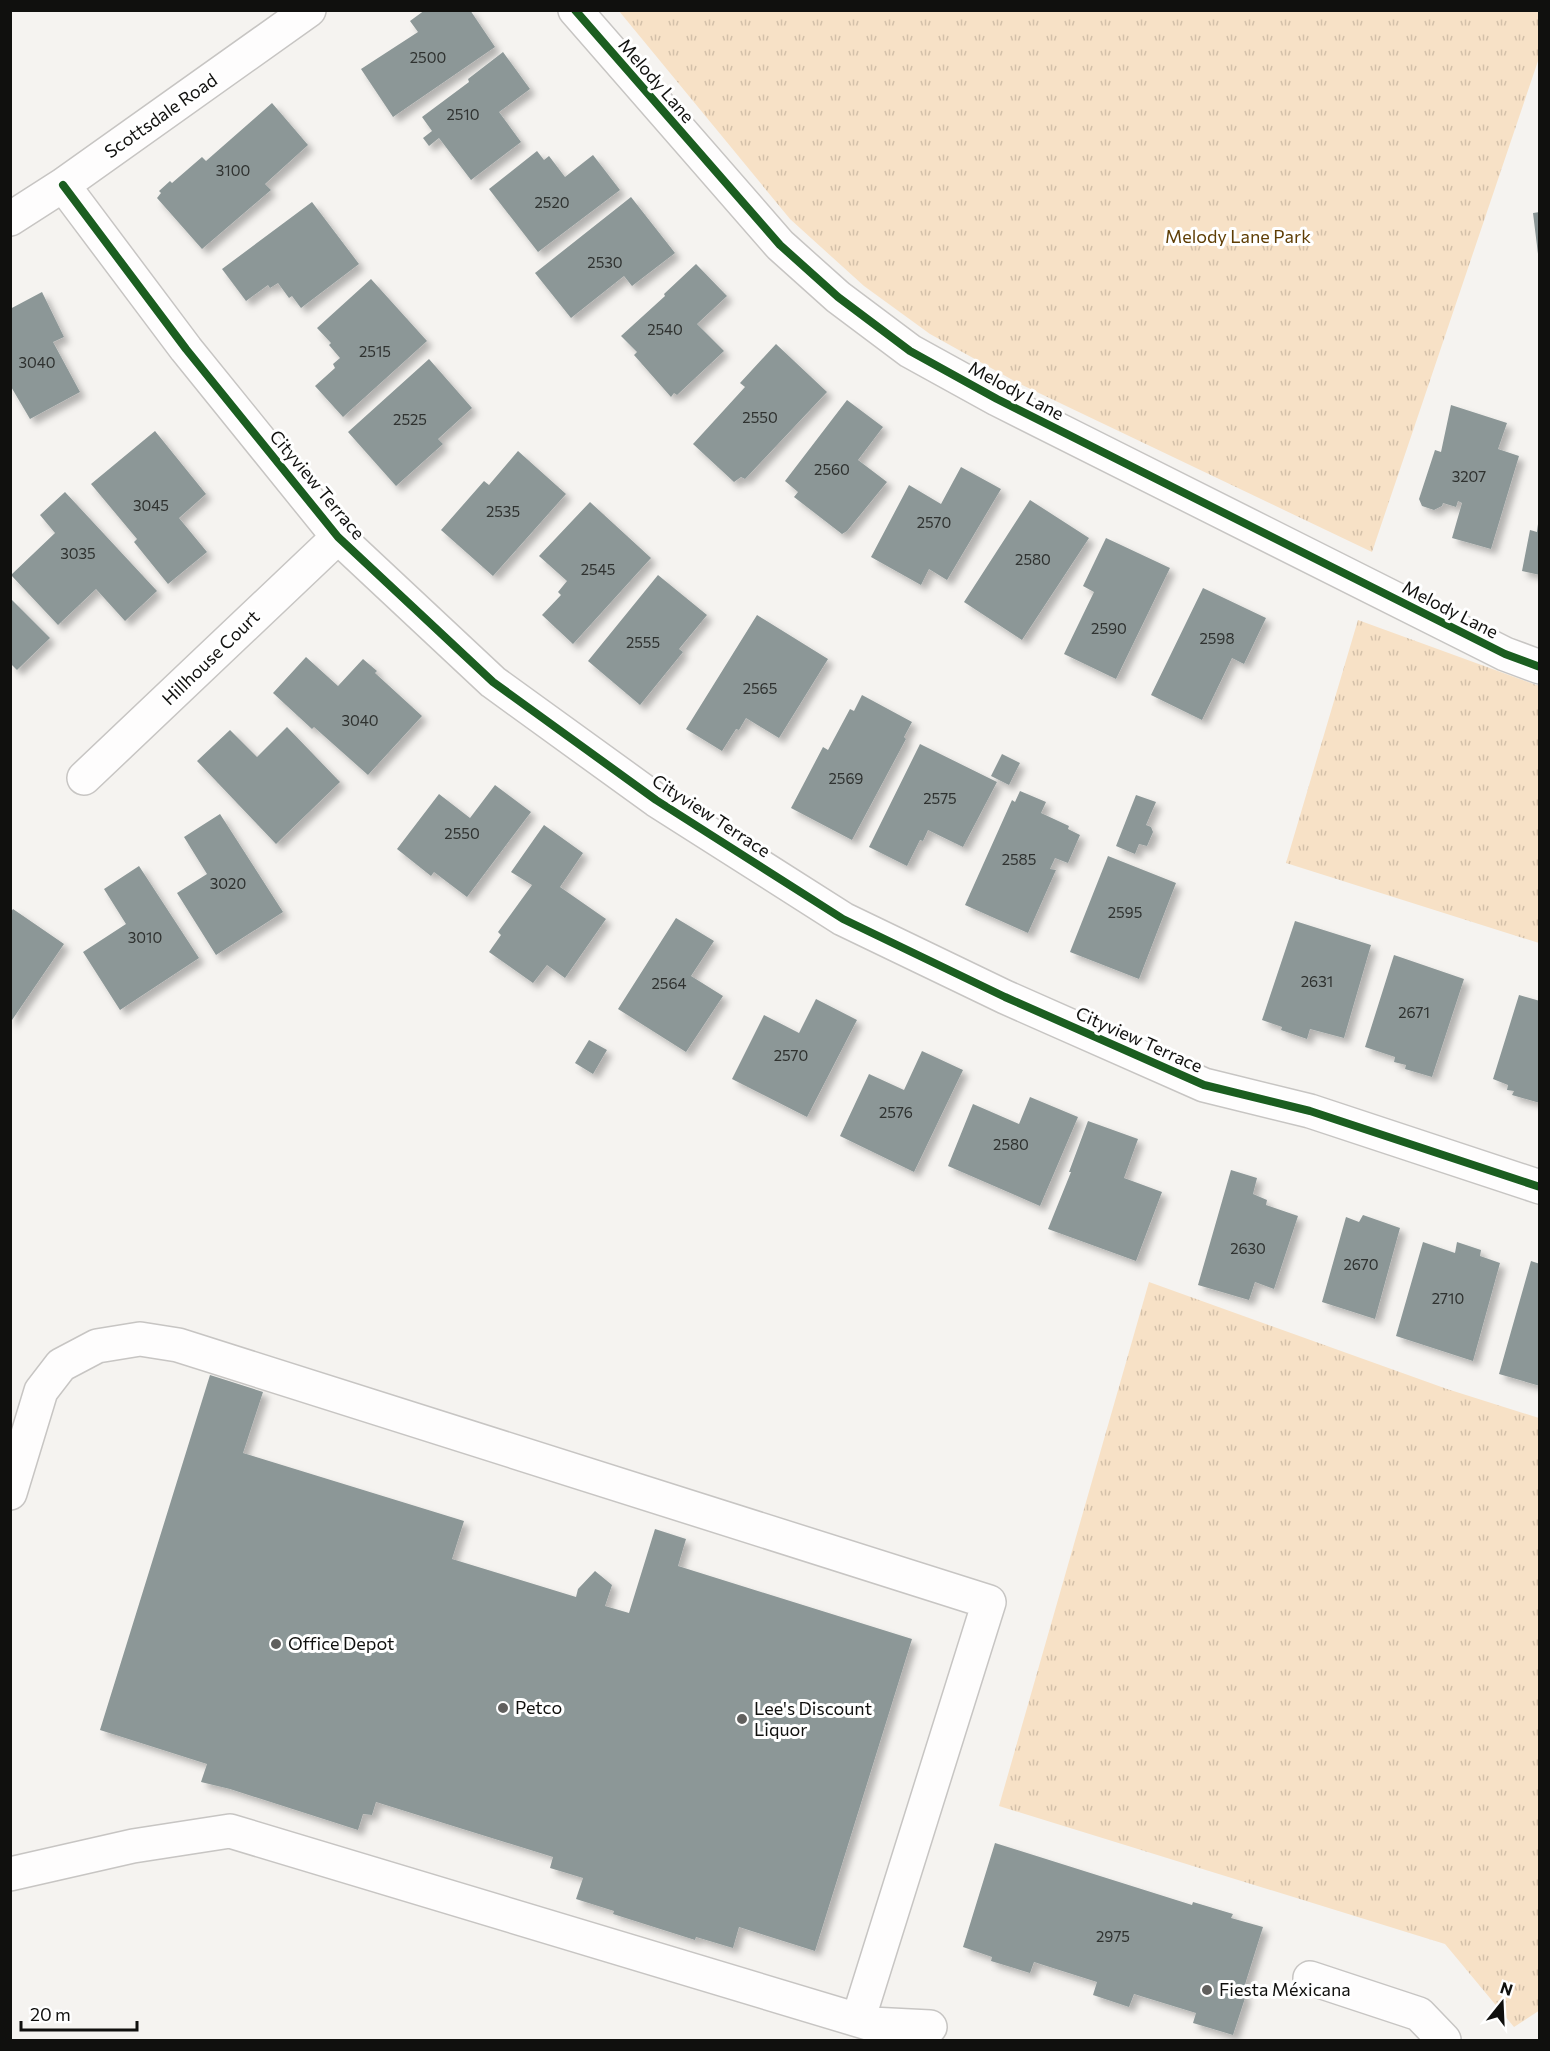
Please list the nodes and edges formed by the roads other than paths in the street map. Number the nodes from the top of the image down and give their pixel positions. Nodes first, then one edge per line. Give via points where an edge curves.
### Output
1 (309, 10) edge
2 (575, 10) edge
3 (63, 185) junction
4 (10, 219) edge
5 (338, 537) junction
6 (1539, 667) edge
7 (84, 778) dead end
8 (1539, 1187) edge
9 (10, 1493) edge
10 (10, 1874) edge
11 (1310, 1978) dead end
12 (858, 2020) junction
13 (930, 2027) dead end
14 (1444, 2040) edge

1 - 3 street, Scottsdale Road
2 - 6 street, Melody Lane via 780,245 838,297 910,351 1018,410 1504,654
3 - 4 street, Scottsdale Road
3 - 5 street, Cityview Terrace via 186,349
5 - 7 street, Hillhouse Court
5 - 8 street, Cityview Terrace via 493,682 656,800 843,919 1005,998 1204,1085 1310,1111
9 - 12 street via 41,1391 61,1365 97,1346 140,1339 178,1345 989,1602
10 - 12 street via 133,1846 230,1831
11 - 14 street via 1419,2014
12 - 13 street

